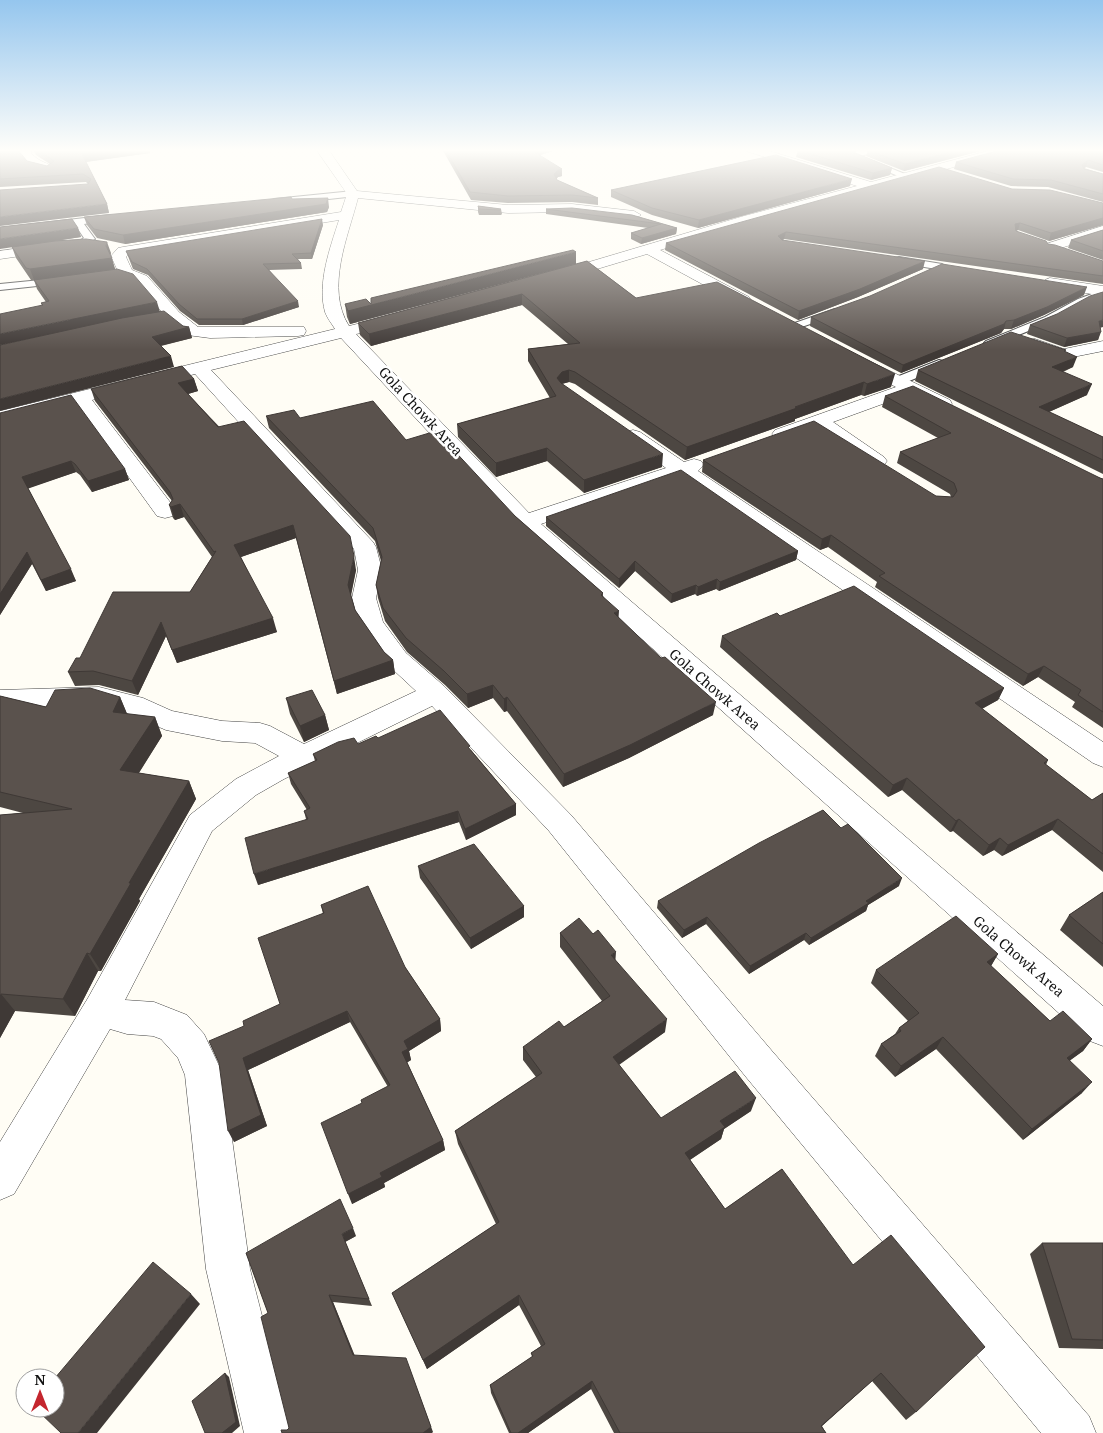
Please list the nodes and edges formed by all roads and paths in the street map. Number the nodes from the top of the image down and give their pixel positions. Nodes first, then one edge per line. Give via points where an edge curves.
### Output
1 (348, 215) edge
2 (122, 216) edge
3 (341, 216) edge
4 (757, 216) edge
5 (78, 223) junction
6 (677, 228) edge
7 (1103, 230) edge
8 (0, 231) edge
9 (700, 234) junction
10 (78, 244) junction
11 (1047, 246) joint
12 (111, 247) junction
13 (648, 249) junction
14 (1069, 253) edge
15 (0, 255) edge
16 (893, 260) edge
17 (942, 267) junction
18 (961, 270) edge
19 (925, 274) edge
20 (70, 280) edge
21 (540, 280) edge
22 (1034, 280) edge
23 (0, 287) edge
24 (1103, 292) edge
25 (845, 308) edge
26 (759, 309) edge
27 (776, 318) edge
28 (376, 324) edge
29 (793, 327) junction
30 (350, 330) junction
31 (1010, 335) junction
32 (810, 336) edge
33 (1103, 346) edge
34 (976, 349) edge
35 (845, 354) edge
36 (950, 360) edge
37 (198, 367) junction
38 (904, 385) junction
39 (80, 396) junction
40 (954, 410) edge
41 (0, 416) edge
42 (818, 422) junction
43 (616, 424) edge
44 (763, 441) edge
45 (708, 460) edge
46 (681, 470) junction
47 (894, 472) edge
48 (165, 511) dead end
49 (525, 522) junction
50 (435, 693) junction
51 (0, 699) edge
52 (303, 756) junction
53 (1103, 756) edge
54 (101, 1010) junction
55 (1103, 1029) edge
56 (0, 1180) edge
57 (268, 1433) edge
58 (1072, 1433) edge

1 - 30 street, Gola Chowk Area via 335,260 331,290 333,311
2 - 5 lane
3 - 12 street
4 - 9 street
5 - 8 lane
5 - 10 lane via 90,238
6 - 9 street
7 - 11 street
9 - 13 street
10 - 12 street
10 - 15 street
11 - 14 lane
12 - 30 street via 122,263 120,274 142,279 168,316 193,331
13 - 21 street
13 - 26 street
16 - 17 lane
17 - 18 street
17 - 19 lane
20 - 23 lane
22 - 24 street
24 - 31 lane
25 - 29 lane
27 - 29 street
28 - 30 street
29 - 32 street
30 - 37 street
30 - 49 street, Gola Chowk Area
31 - 33 street via 1063,354
31 - 34 lane
35 - 38 street
36 - 38 lane
37 - 39 street
37 - 50 street via 366,548 370,570 364,598 371,623 397,659
38 - 40 street
38 - 42 street
39 - 41 street
39 - 48 street
42 - 44 street
42 - 47 street
43 - 46 street
45 - 46 street
46 - 49 street
46 - 53 street
49 - 55 street, Gola Chowk Area
50 - 52 street
50 - 58 street via 560,823 759,1064
51 - 52 street via 99,696 133,705 166,720 222,731 260,733
52 - 54 street via 246,787 201,823
54 - 56 street
54 - 57 street via 127,1017 154,1019 174,1027 191,1046 204,1074 228,1269

